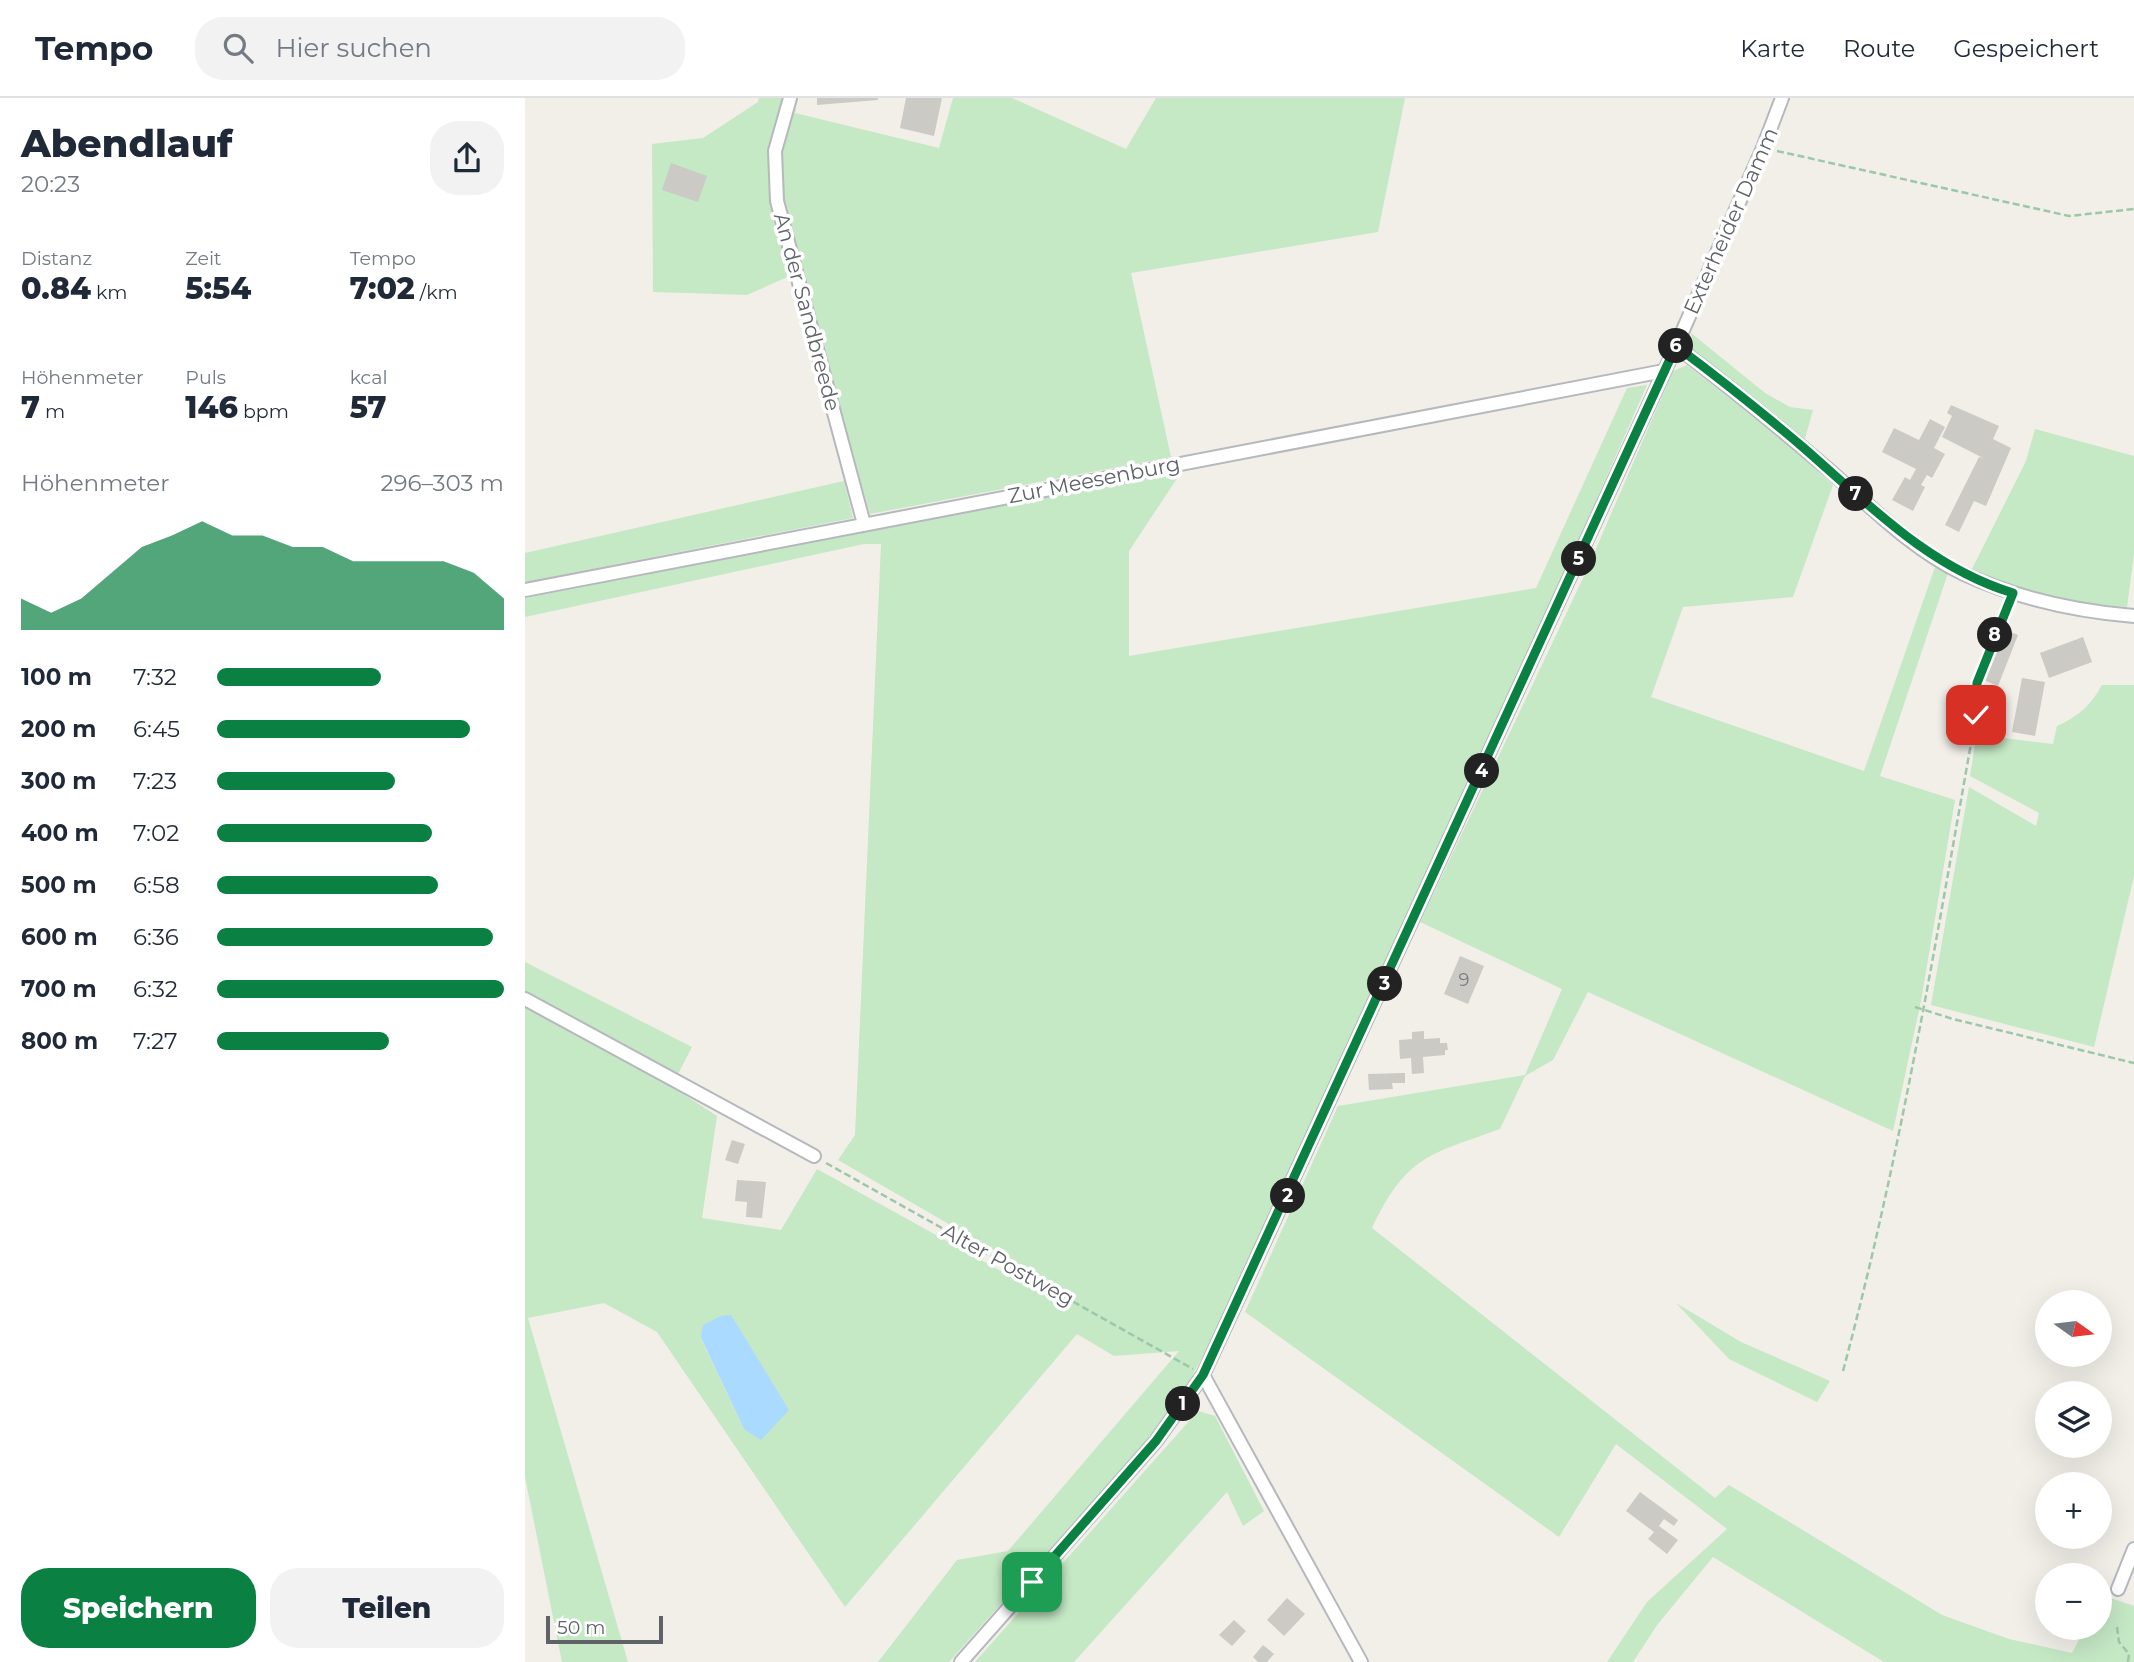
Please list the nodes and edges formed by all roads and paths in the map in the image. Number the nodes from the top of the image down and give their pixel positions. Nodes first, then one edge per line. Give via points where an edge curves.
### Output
1 (790, 98) edge
2 (1782, 98) edge
3 (1763, 148) junction
4 (2134, 209) edge
5 (1676, 346) junction
6 (1664, 371) junction
7 (864, 524) junction
8 (525, 590) edge
9 (2013, 593) junction
10 (2134, 616) edge
11 (525, 999) edge
12 (1915, 1007) dead end
13 (1924, 1009) junction
14 (2134, 1063) edge
15 (814, 1156) joint
16 (1843, 1371) dead end
17 (1203, 1375) junction
18 (2134, 1549) edge
19 (2118, 1589) dead end
20 (2117, 1627) dead end
21 (961, 1662) edge
22 (1361, 1662) edge
23 (2128, 1662) edge

1 - 7 street, An der Sandbreede via 775,151 777,201
2 - 3 street, Exterheider Damm
3 - 4 path via 2069,216
3 - 5 street, Exterheider Damm
5 - 6 street, Exterheider Damm
5 - 9 street via 1763,413 1921,549 1963,573
6 - 7 street, Zur Meesenburg
6 - 17 street, Exterheider Damm
7 - 8 street, Zur Meesenburg
9 - 10 street via 2063,608
9 - 13 path via 1977,683 1976,715
11 - 15 street
12 - 13 path
13 - 14 path
13 - 16 path via 1874,1254
15 - 17 path, Alter Postweg
17 - 21 street, Exterheider Damm via 1156,1441
17 - 22 street
18 - 19 street
20 - 23 path

